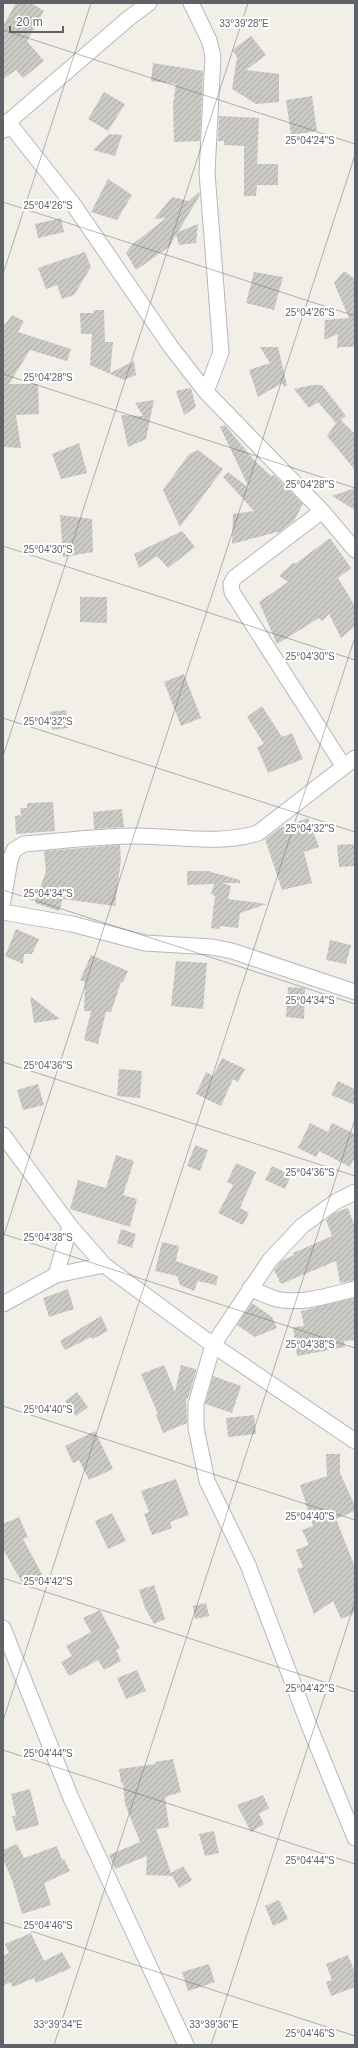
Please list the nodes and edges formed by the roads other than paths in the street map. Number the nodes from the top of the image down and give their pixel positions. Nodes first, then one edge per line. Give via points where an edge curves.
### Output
1 (149, 3) edge
2 (191, 3) edge
3 (6, 126) edge
4 (206, 392) junction
5 (322, 511) junction
6 (355, 550) edge
7 (350, 763) edge
8 (3, 901) edge
9 (3, 912) edge
10 (355, 992) edge
11 (3, 1135) edge
12 (355, 1192) edge
13 (70, 1226) junction
14 (104, 1265) junction
15 (56, 1275) junction
16 (250, 1288) junction
17 (355, 1289) edge
18 (3, 1304) edge
19 (213, 1345) junction
20 (355, 1441) edge
21 (3, 1628) edge
22 (355, 1838) edge
23 (186, 2045) edge

1 - 3 street
2 - 4 street via 209,40 213,56 207,173 221,352
3 - 4 street via 73,204
4 - 5 street
5 - 6 street
5 - 7 street via 234,578 231,584 232,592
7 - 8 street via 258,833 241,838 121,836 24,844 14,850 10,860
9 - 10 street via 72,924 145,943 212,947 232,951
11 - 13 street
12 - 16 street via 335,1202 302,1226 270,1260
13 - 14 street
13 - 15 street
14 - 15 street
14 - 19 street
15 - 18 street
16 - 17 street via 276,1299 293,1301
16 - 19 street
19 - 20 street
19 - 22 street via 196,1404 196,1428 207,1481 248,1565
21 - 23 street via 71,1798

